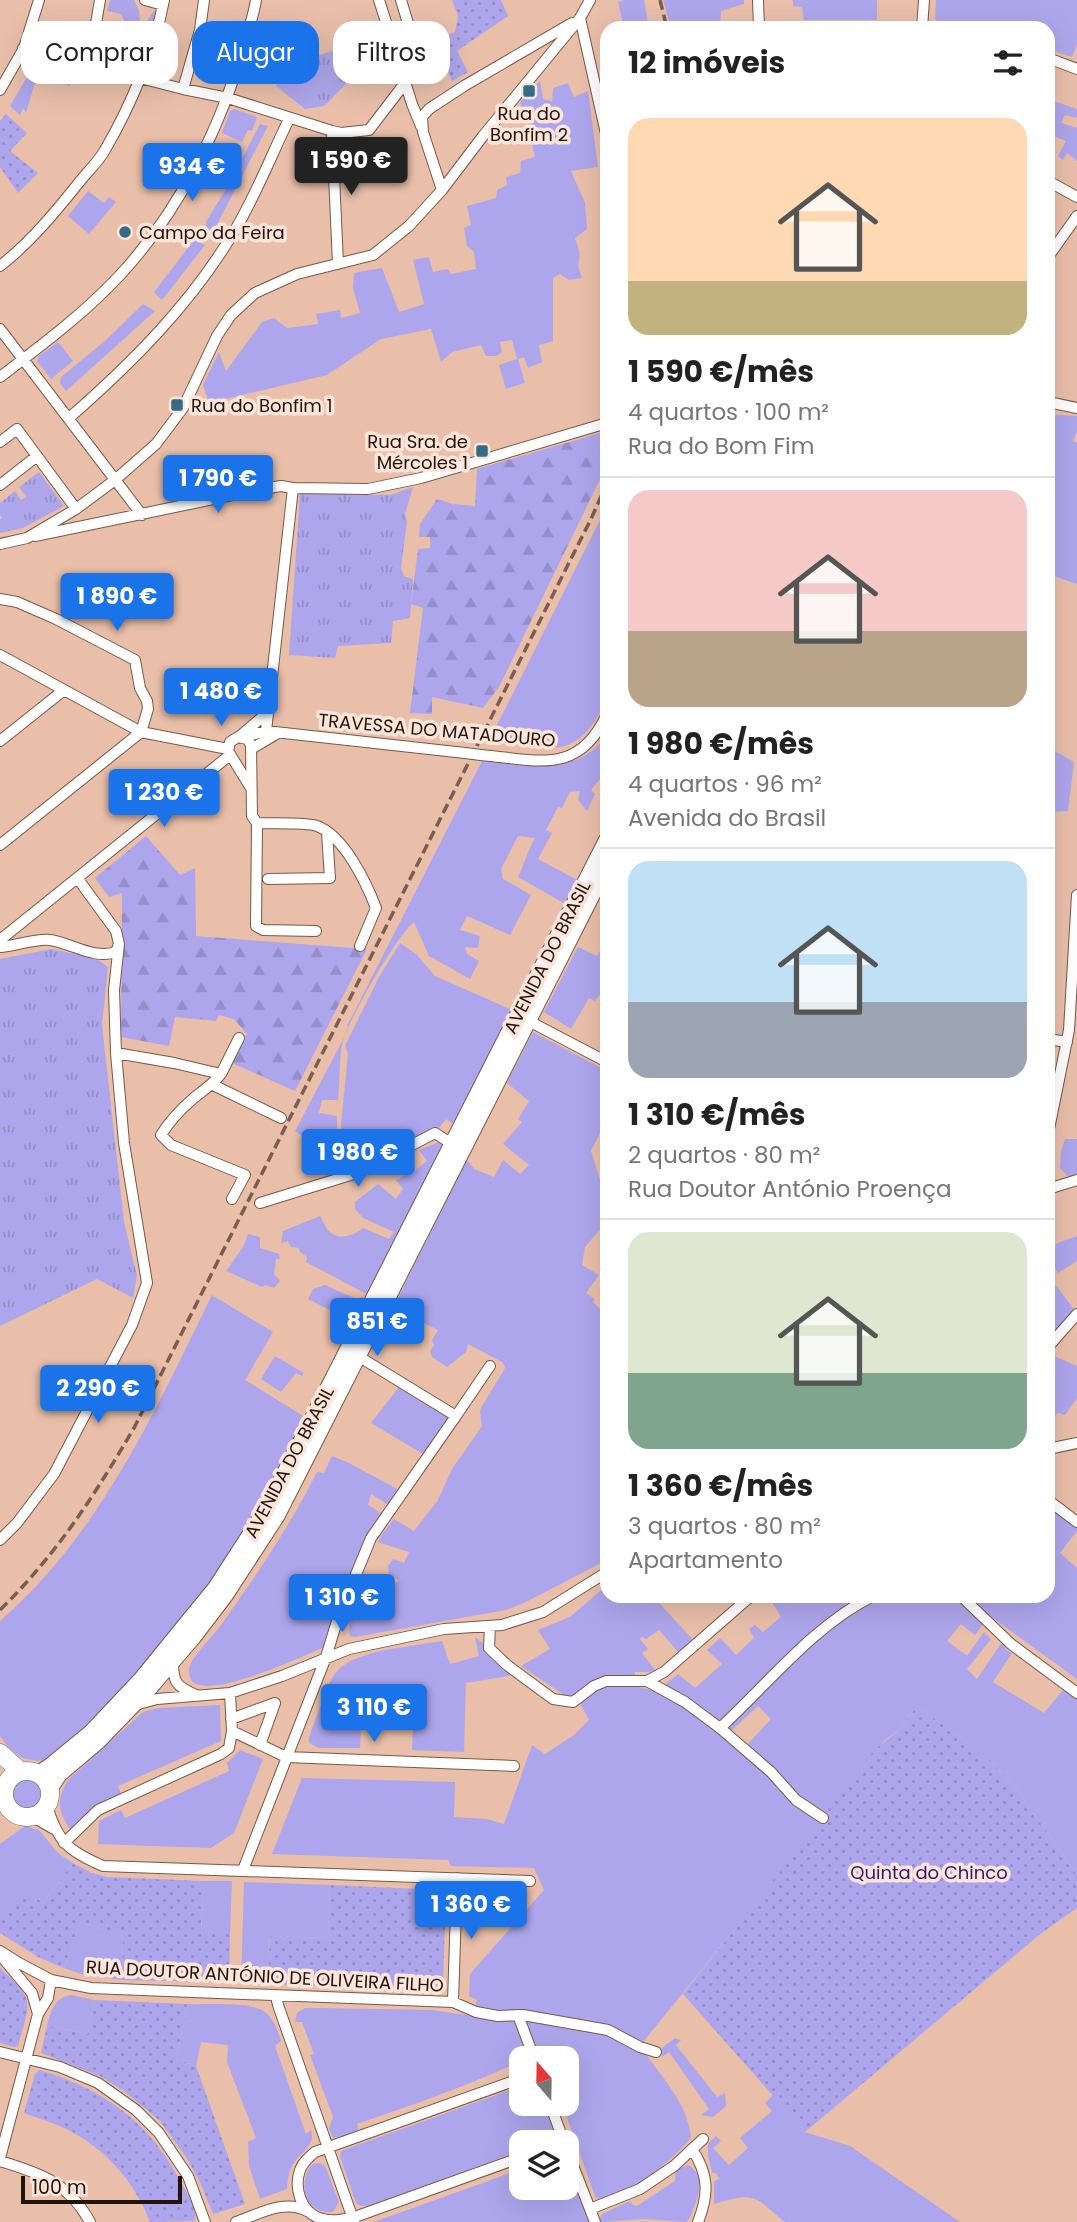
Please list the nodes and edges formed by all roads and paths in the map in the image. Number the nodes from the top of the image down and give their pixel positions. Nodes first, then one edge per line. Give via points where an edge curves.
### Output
1 (38, 0) edge
2 (100, 0) edge
3 (145, 0) edge
4 (204, 0) edge
5 (256, 0) edge
6 (379, 0) edge
7 (401, 0) edge
8 (758, 0) edge
9 (924, 0) edge
10 (587, 1) edge
11 (163, 3) edge
12 (580, 18) junction
13 (33, 21) edge
14 (96, 21) edge
15 (158, 21) edge
16 (386, 21) edge
17 (407, 21) edge
18 (759, 21) edge
19 (922, 21) edge
20 (21, 52) edge
21 (1055, 61) edge
22 (1077, 69) edge
23 (137, 84) edge
24 (163, 84) edge
25 (404, 84) edge
26 (405, 84) edge
27 (406, 84) edge
28 (183, 89) junction
29 (0, 90) edge
30 (450, 94) junction
31 (228, 99) junction
32 (600, 107) edge
33 (289, 120) junction
34 (336, 132) junction
35 (423, 132) junction
36 (1055, 185) edge
37 (442, 190) junction
38 (1077, 197) edge
39 (1077, 216) edge
40 (1055, 247) edge
41 (338, 264) junction
42 (0, 266) edge
43 (0, 329) edge
44 (23, 359) junction
45 (0, 377) edge
46 (1055, 403) edge
47 (1077, 408) edge
48 (69, 418) junction
49 (600, 425) edge
50 (0, 442) edge
51 (37, 457) junction
52 (115, 480) junction
53 (0, 485) edge
54 (293, 488) junction
55 (76, 509) junction
56 (142, 515) junction
57 (27, 538) junction
58 (0, 544) edge
59 (0, 599) edge
60 (0, 655) edge
61 (64, 690) junction
62 (267, 713) junction
63 (600, 730) edge
64 (141, 732) junction
65 (272, 732) junction
66 (242, 737) junction
67 (0, 741) edge
68 (251, 751) junction
69 (231, 754) junction
70 (251, 788) junction
71 (257, 823) junction
72 (327, 833) junction
73 (0, 845) edge
74 (600, 855) edge
75 (600, 877) edge
76 (78, 879) junction
77 (268, 879) dead end
78 (1077, 895) edge
79 (316, 930) dead end
80 (0, 940) edge
81 (119, 944) junction
82 (360, 946) dead end
83 (0, 947) edge
84 (522, 1017) junction
85 (239, 1038) dead end
86 (1055, 1040) edge
87 (1067, 1042) junction
88 (116, 1053) junction
89 (600, 1058) edge
90 (221, 1074) junction
91 (213, 1085) junction
92 (1055, 1100) edge
93 (281, 1118) dead end
94 (452, 1144) junction
95 (1077, 1180) edge
96 (1055, 1187) edge
97 (232, 1199) dead end
98 (260, 1203) dead end
99 (1077, 1314) edge
100 (1055, 1338) edge
101 (353, 1353) junction
102 (490, 1366) dead end
103 (456, 1416) junction
104 (1077, 1443) edge
105 (1055, 1448) edge
106 (1055, 1505) edge
107 (1077, 1522) edge
108 (0, 1540) edge
109 (600, 1577) edge
110 (743, 1603) edge
111 (858, 1603) edge
112 (968, 1603) edge
113 (490, 1626) junction
114 (326, 1657) junction
115 (173, 1661) junction
116 (647, 1681) junction
117 (179, 1687) junction
118 (150, 1689) junction
119 (230, 1693) junction
120 (1077, 1693) edge
121 (199, 1696) junction
122 (231, 1726) junction
123 (720, 1728) junction
124 (260, 1745) junction
125 (0, 1754) edge
126 (286, 1757) junction
127 (514, 1766) dead end
128 (20, 1795) edge
129 (823, 1818) dead end
130 (54, 1829) junction
131 (64, 1843) junction
132 (243, 1870) junction
133 (457, 1878) junction
134 (530, 1881) dead end
135 (0, 1953) edge
136 (51, 1980) junction
137 (75, 1985) junction
138 (276, 1996) junction
139 (48, 1998) junction
140 (453, 2002) junction
141 (37, 2008) junction
142 (518, 2015) junction
143 (530, 2046) edge
144 (0, 2052) edge
145 (656, 2052) dead end
146 (27, 2060) junction
147 (509, 2083) edge
148 (703, 2139) dead end
149 (327, 2147) junction
150 (692, 2149) junction
151 (0, 2160) edge
152 (509, 2162) edge
153 (579, 2181) edge
154 (298, 2186) junction
155 (285, 2205) junction
156 (590, 2209) junction
157 (307, 2211) junction
158 (353, 2220) edge
159 (90, 2222) edge
160 (205, 2222) edge
161 (236, 2222) edge
162 (595, 2222) edge
163 (698, 2222) edge

1 - 13 street
2 - 14 street
3 - 11 street
4 - 28 street
5 - 31 street
6 - 16 street
7 - 17 street
8 - 18 street
9 - 19 street
10 - 12 street
11 - 15 street
12 - 30 street
12 - 32 street
12 - 37 street
20 - 29 street
21 - 22 street
23 - 42 street via 104,153 57,210
24 - 28 street
25 - 34 street via 369,130
26 - 35 street
27 - 30 street via 419,105
28 - 31 street
30 - 35 street via 422,117
31 - 33 street
31 - 44 street via 196,166 149,240 103,292
33 - 34 street
33 - 48 street via 235,229 201,281 152,340
34 - 41 street
35 - 37 street
36 - 38 street
37 - 41 street via 409,226 373,255
39 - 40 street
41 - 52 street via 278,281 255,293 231,315 183,408 139,460
43 - 44 street
44 - 45 street
44 - 48 street
46 - 47 street
48 - 52 street
49 - 54 street via 368,489
50 - 51 street via 17,429
51 - 53 street
51 - 55 street
52 - 55 street
52 - 56 street
54 - 56 street via 257,490
54 - 62 street
55 - 57 street
56 - 57 street
57 - 58 street
59 - 64 street via 43,613 135,660 148,709
60 - 61 street
61 - 64 street
61 - 67 street
62 - 65 street
62 - 66 street
63 - 65 street, TRAVESSA DO MATADOURO, bridge via 578,752 546,761
64 - 69 street
64 - 73 street
65 - 66 street, TRAVESSA DO MATADOURO
65 - 68 street
66 - 68 street
66 - 69 street via 232,739
68 - 69 street via 244,759
68 - 70 street
69 - 70 street
69 - 76 street
70 - 71 street via 252,816
71 - 72 street via 316,825
71 - 79 street via 256,926 263,930
72 - 77 street via 330,878
72 - 82 street via 345,850 376,908
74 - 84 main road, AVENIDA DO BRASIL
75 - 84 main road, AVENIDA DO BRASIL
76 - 80 street
76 - 81 street via 116,931
78 - 87 street
81 - 83 street via 109,955 49,939
81 - 88 street via 114,990
84 - 89 street
84 - 94 main road, AVENIDA DO BRASIL
84 - 101 main road, AVENIDA DO BRASIL
85 - 90 street
86 - 87 street
87 - 92 street
88 - 90 street
88 - 108 street via 124,1143 147,1283 132,1325 54,1474
90 - 91 street
91 - 93 street
91 - 97 street via 169,1121 161,1135 171,1145 244,1175
94 - 98 street via 435,1133 360,1172
94 - 101 main road, AVENIDA DO BRASIL
95 - 96 street
99 - 100 street
101 - 103 street
101 - 115 main road, AVENIDA DO BRASIL via 277,1515 225,1595
101 - 118 main road, AVENIDA DO BRASIL via 267,1509 184,1630
102 - 103 street
103 - 114 street via 372,1538
104 - 105 street
106 - 107 street
109 - 113 street via 543,1612
110 - 116 street via 664,1672
111 - 123 street via 824,1628
112 - 120 street via 1011,1644
113 - 114 street via 444,1629
113 - 116 street via 489,1648 553,1699 573,1702 606,1681
114 - 119 street
114 - 126 street
115 - 117 street
115 - 118 main road, AVENIDA DO BRASIL
116 - 123 street
117 - 118 street via 162,1684
117 - 121 street
118 - 121 street
118 - 128 main road, AVENIDA DO BRASIL
118 - 128 main road, AVENIDA DO BRASIL via 60,1774
119 - 121 street
119 - 122 street
122 - 124 street
122 - 124 street via 275,1703
122 - 131 street via 229,1748 221,1754 98,1810
123 - 129 street via 796,1800
124 - 126 street
125 - 128 main road
126 - 127 street
126 - 132 street
128 - 130 street
128 - 130 street
130 - 131 street
131 - 132 street via 79,1856 103,1866
132 - 133 street
133 - 134 street
133 - 140 street
135 - 136 street, RUA DOUTOR ANTÓNIO DE OLIVEIRA FILHO
135 - 141 street via 32,1993
136 - 137 street, RUA DOUTOR ANTÓNIO DE OLIVEIRA FILHO
136 - 139 street
136 - 141 street via 38,1992
137 - 138 street, RUA DOUTOR ANTÓNIO DE OLIVEIRA FILHO
137 - 139 street
138 - 140 street, RUA DOUTOR ANTÓNIO DE OLIVEIRA FILHO
138 - 149 street
139 - 141 street
140 - 142 street, RUA DOUTOR ANTÓNIO DE OLIVEIRA FILHO via 477,2012
141 - 146 street
142 - 143 street
142 - 145 street, RUA DOUTOR ANTÓNIO DE OLIVEIRA FILHO via 608,2030
144 - 146 street
146 - 151 street
146 - 160 street via 60,2067 98,2083 136,2110 159,2133 188,2176
147 - 149 street
148 - 150 street
149 - 154 street via 305,2161
149 - 158 street
150 - 156 street via 640,2189
150 - 163 street via 706,2180
151 - 159 street via 40,2173 62,2187
152 - 158 street
153 - 156 street
154 - 155 street
154 - 157 street
155 - 157 street
155 - 161 street
156 - 162 street
157 - 158 street via 327,2220

